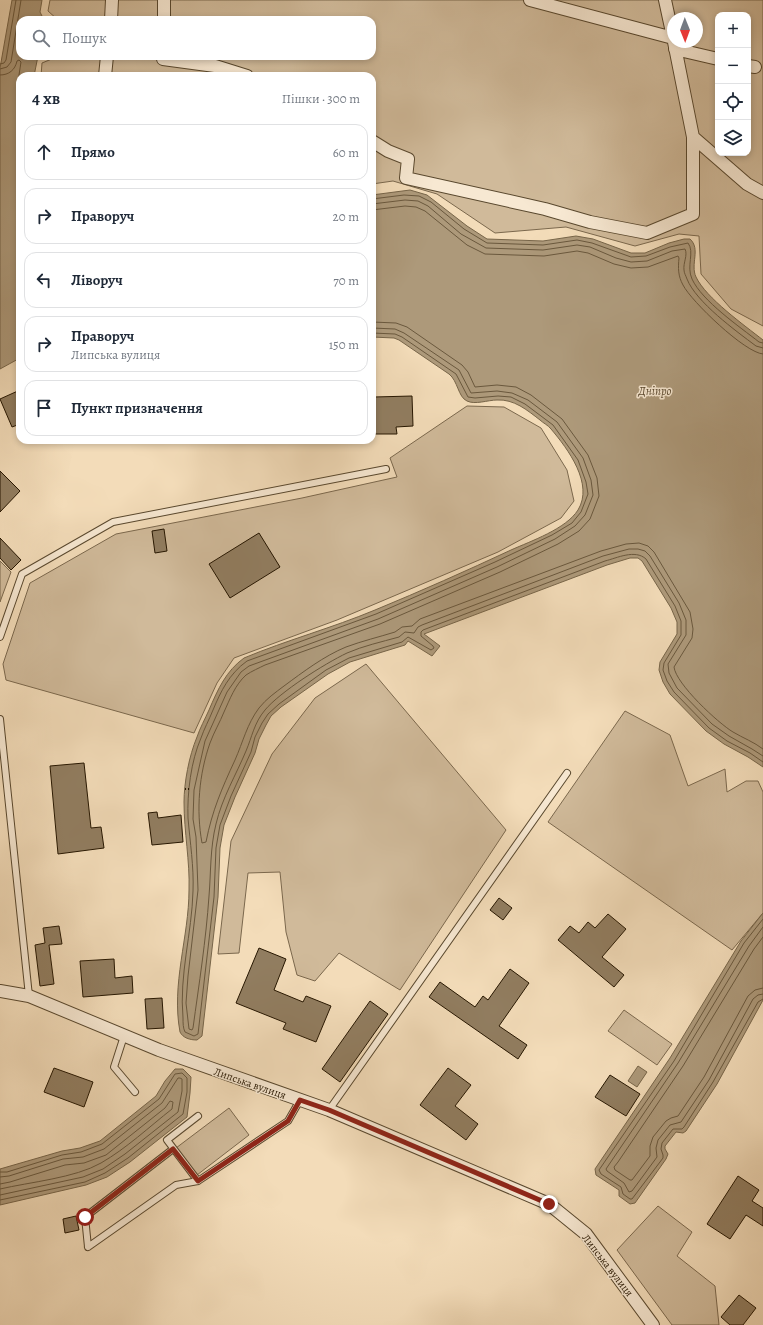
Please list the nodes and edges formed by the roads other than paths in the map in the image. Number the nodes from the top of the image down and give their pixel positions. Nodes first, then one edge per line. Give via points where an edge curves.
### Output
1 (112, 0) edge
2 (164, 0) edge
3 (530, 0) edge
4 (665, 0) edge
5 (668, 12) edge
6 (111, 16) edge
7 (164, 16) edge
8 (667, 40) edge
9 (675, 48) edge
10 (690, 48) edge
11 (715, 58) edge
12 (107, 60) edge
13 (170, 60) edge
14 (105, 72) edge
15 (234, 72) edge
16 (693, 137) junction
17 (376, 144) edge
18 (763, 192) edge
19 (386, 468) dead end
20 (0, 634) edge
21 (0, 721) edge
22 (567, 773) dead end
23 (0, 991) edge
24 (29, 996) junction
25 (124, 1036) junction
26 (135, 1092) dead end
27 (300, 1100) junction
28 (329, 1110) junction
29 (198, 1116) dead end
30 (173, 1149) junction
31 (198, 1181) junction
32 (654, 1325) edge

1 - 6 street
2 - 7 street
3 - 8 street
4 - 5 street
9 - 16 street
10 - 11 street
12 - 14 street
13 - 15 street via 215,66
16 - 17 street via 693,214 647,233 406,178 408,159
16 - 18 street via 748,184
19 - 20 lane via 113,522 22,574
21 - 24 lane
22 - 28 lane
23 - 24 street, Липська вулиця
24 - 25 street, Липська вулиця
25 - 26 lane via 114,1067
25 - 27 street, Липська вулиця
27 - 28 street, Липська вулиця
27 - 31 lane via 288,1121
28 - 32 street, Липська вулиця via 549,1204 586,1234
29 - 30 lane via 167,1140
30 - 31 lane
30 - 31 lane via 85,1217 88,1246 176,1185

